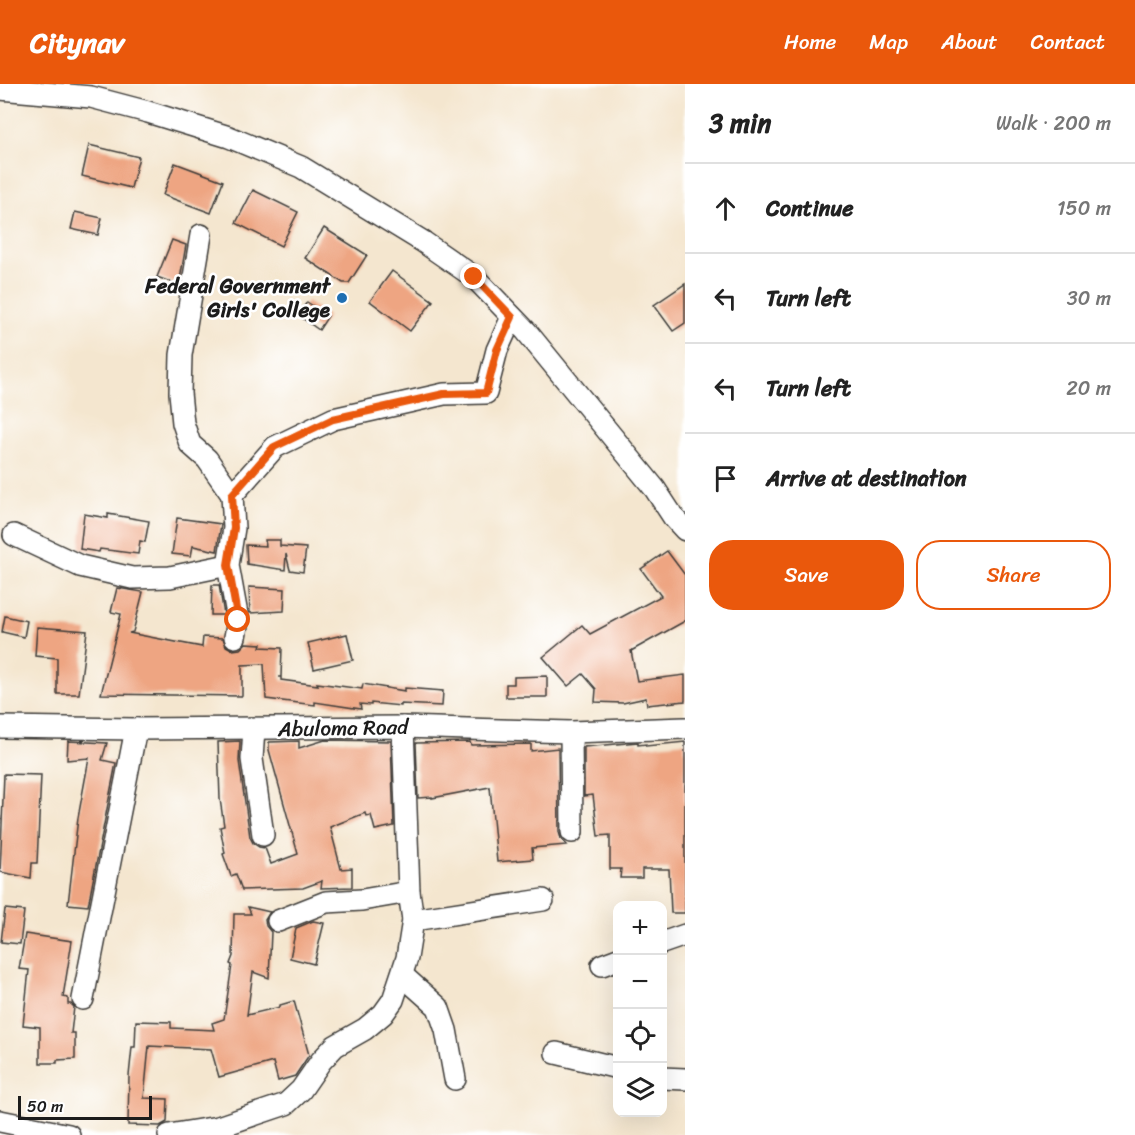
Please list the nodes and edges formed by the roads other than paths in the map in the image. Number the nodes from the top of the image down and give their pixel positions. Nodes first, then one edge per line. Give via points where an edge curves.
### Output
1 (0, 89) edge
2 (93, 91) edge
3 (201, 235) dead end
4 (512, 317) junction
5 (232, 495) junction
6 (685, 530) edge
7 (14, 535) dead end
8 (228, 565) junction
9 (236, 637) dead end
10 (0, 727) edge
11 (403, 727) junction
12 (685, 728) edge
13 (136, 729) junction
14 (254, 729) junction
15 (571, 732) junction
16 (572, 832) dead end
17 (263, 835) dead end
18 (409, 892) junction
19 (543, 900) dead end
20 (413, 920) junction
21 (278, 921) dead end
22 (685, 935) edge
23 (667, 942) edge
24 (402, 975) junction
25 (82, 999) dead end
26 (556, 1053) dead end
27 (613, 1067) edge
28 (455, 1078) dead end
29 (667, 1078) edge
30 (685, 1079) edge
31 (0, 1121) edge
32 (69, 1135) edge
33 (169, 1135) edge

1 - 2 street
2 - 4 street via 229,137 301,167 474,277
3 - 5 street via 181,355 183,423 190,444 207,459
4 - 5 street via 497,350 486,393 444,394 333,419 274,447
4 - 6 street
5 - 8 street via 234,528
7 - 8 street via 80,566 132,578 170,577
8 - 9 street via 238,620
10 - 13 street, Abuloma Road
11 - 14 street, Abuloma Road
11 - 15 street, Abuloma Road
11 - 18 street
12 - 15 street, Abuloma Road
13 - 14 street, Abuloma Road
13 - 25 street
14 - 17 street via 252,759
15 - 16 street
18 - 20 street
18 - 21 street via 326,902
19 - 20 street
20 - 24 street
22 - 23 street
24 - 28 street via 438,1007
24 - 33 street via 383,1014 334,1046 286,1104 218,1126
26 - 27 street
29 - 30 street
31 - 32 street

